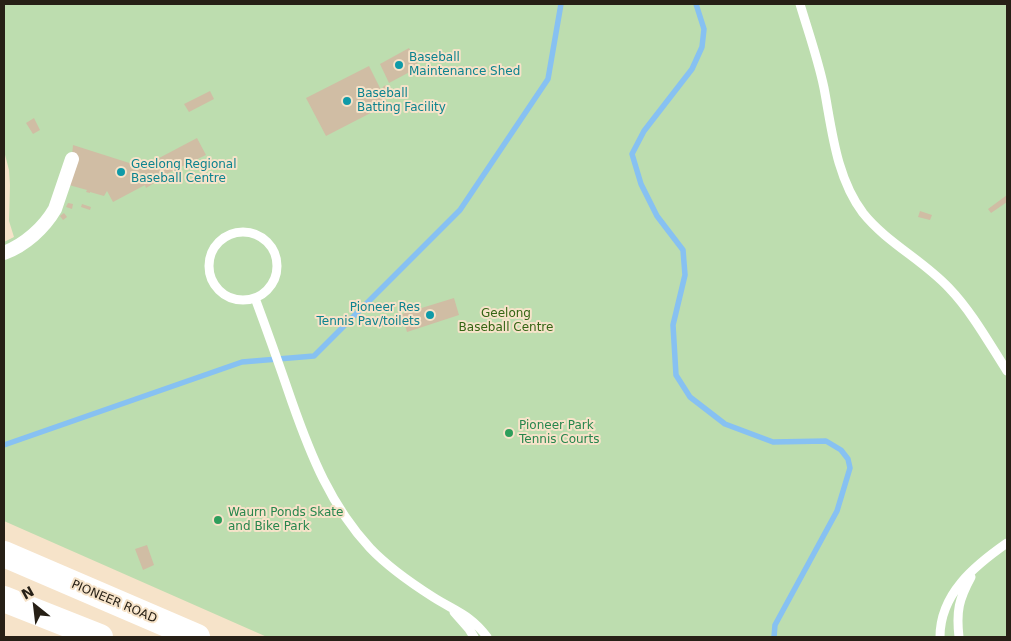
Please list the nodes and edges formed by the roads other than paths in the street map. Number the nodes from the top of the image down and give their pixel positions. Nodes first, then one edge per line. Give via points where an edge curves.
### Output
1 (800, 4) edge
2 (72, 158) dead end
3 (4, 253) edge
4 (255, 298) junction
5 (1007, 371) edge
6 (1007, 543) edge
7 (4, 554) edge
8 (983, 560) junction
9 (4, 599) edge
10 (442, 602) junction
11 (100, 637) edge
12 (197, 637) edge
13 (474, 637) edge
14 (489, 637) edge
15 (940, 637) edge
16 (959, 637) edge

1 - 5 lane via 818,64 841,166 856,200 884,236 949,288
2 - 3 street via 51,215 30,238
4 - 4 lane via 228,297 213,283 209,263 211,253 229,235 253,234 273,249 276,276 265,293
4 - 10 lane via 311,456 339,509 389,566
6 - 8 lane
7 - 12 main road, PIONEER ROAD
8 - 15 lane via 969,572 949,600 942,615
8 - 16 lane via 959,600
9 - 11 main road
10 - 13 lane
10 - 14 lane via 478,624

